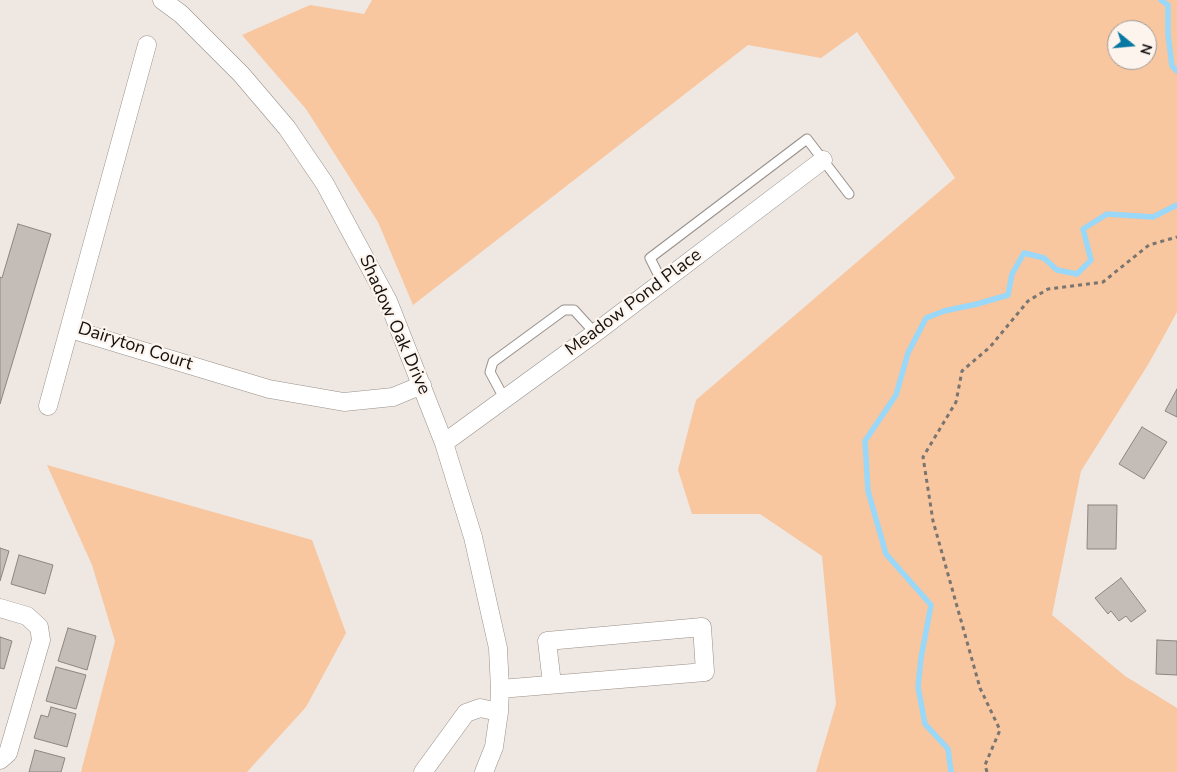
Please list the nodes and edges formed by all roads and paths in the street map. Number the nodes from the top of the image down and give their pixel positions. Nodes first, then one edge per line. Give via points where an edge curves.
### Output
1 (162, 0) edge
2 (147, 45) dead end
3 (823, 160) junction
4 (849, 194) dead end
5 (1177, 237) edge
6 (662, 282) junction
7 (70, 329) junction
8 (595, 333) junction
9 (422, 384) junction
10 (504, 398) junction
11 (48, 406) dead end
12 (444, 442) junction
13 (0, 608) edge
14 (552, 684) junction
15 (500, 688) junction
16 (499, 712) junction
17 (0, 760) edge
18 (423, 772) edge
19 (484, 772) edge
20 (987, 772) edge

1 - 9 street, Shadow Oak Drive via 241,74 287,128 325,184 388,301
2 - 7 street, Dairyton Court
3 - 4 lane
3 - 6 street, Meadow Pond Place
3 - 6 lane via 807,139 799,145 650,258
5 - 20 path via 1149,245 1102,282 1048,289 1028,301 990,347 962,370 956,402 923,457 933,520 977,679 1000,730 984,765
6 - 8 street, Meadow Pond Place
7 - 9 street, Dairyton Court via 269,389 344,402 393,397
7 - 11 street
8 - 10 street, Meadow Pond Place
8 - 10 lane via 574,310 564,310 493,362 490,372
9 - 12 street, Shadow Oak Drive
10 - 12 street, Meadow Pond Place
12 - 15 street, Shadow Oak Drive via 473,537 494,628
13 - 17 street via 27,616 39,627 41,640 8,753
14 - 14 street via 705,672 702,627 547,641
14 - 15 street
15 - 16 street, Shadow Oak Drive
16 - 18 street via 480,708 466,713
16 - 19 street, Shadow Oak Drive via 494,747

